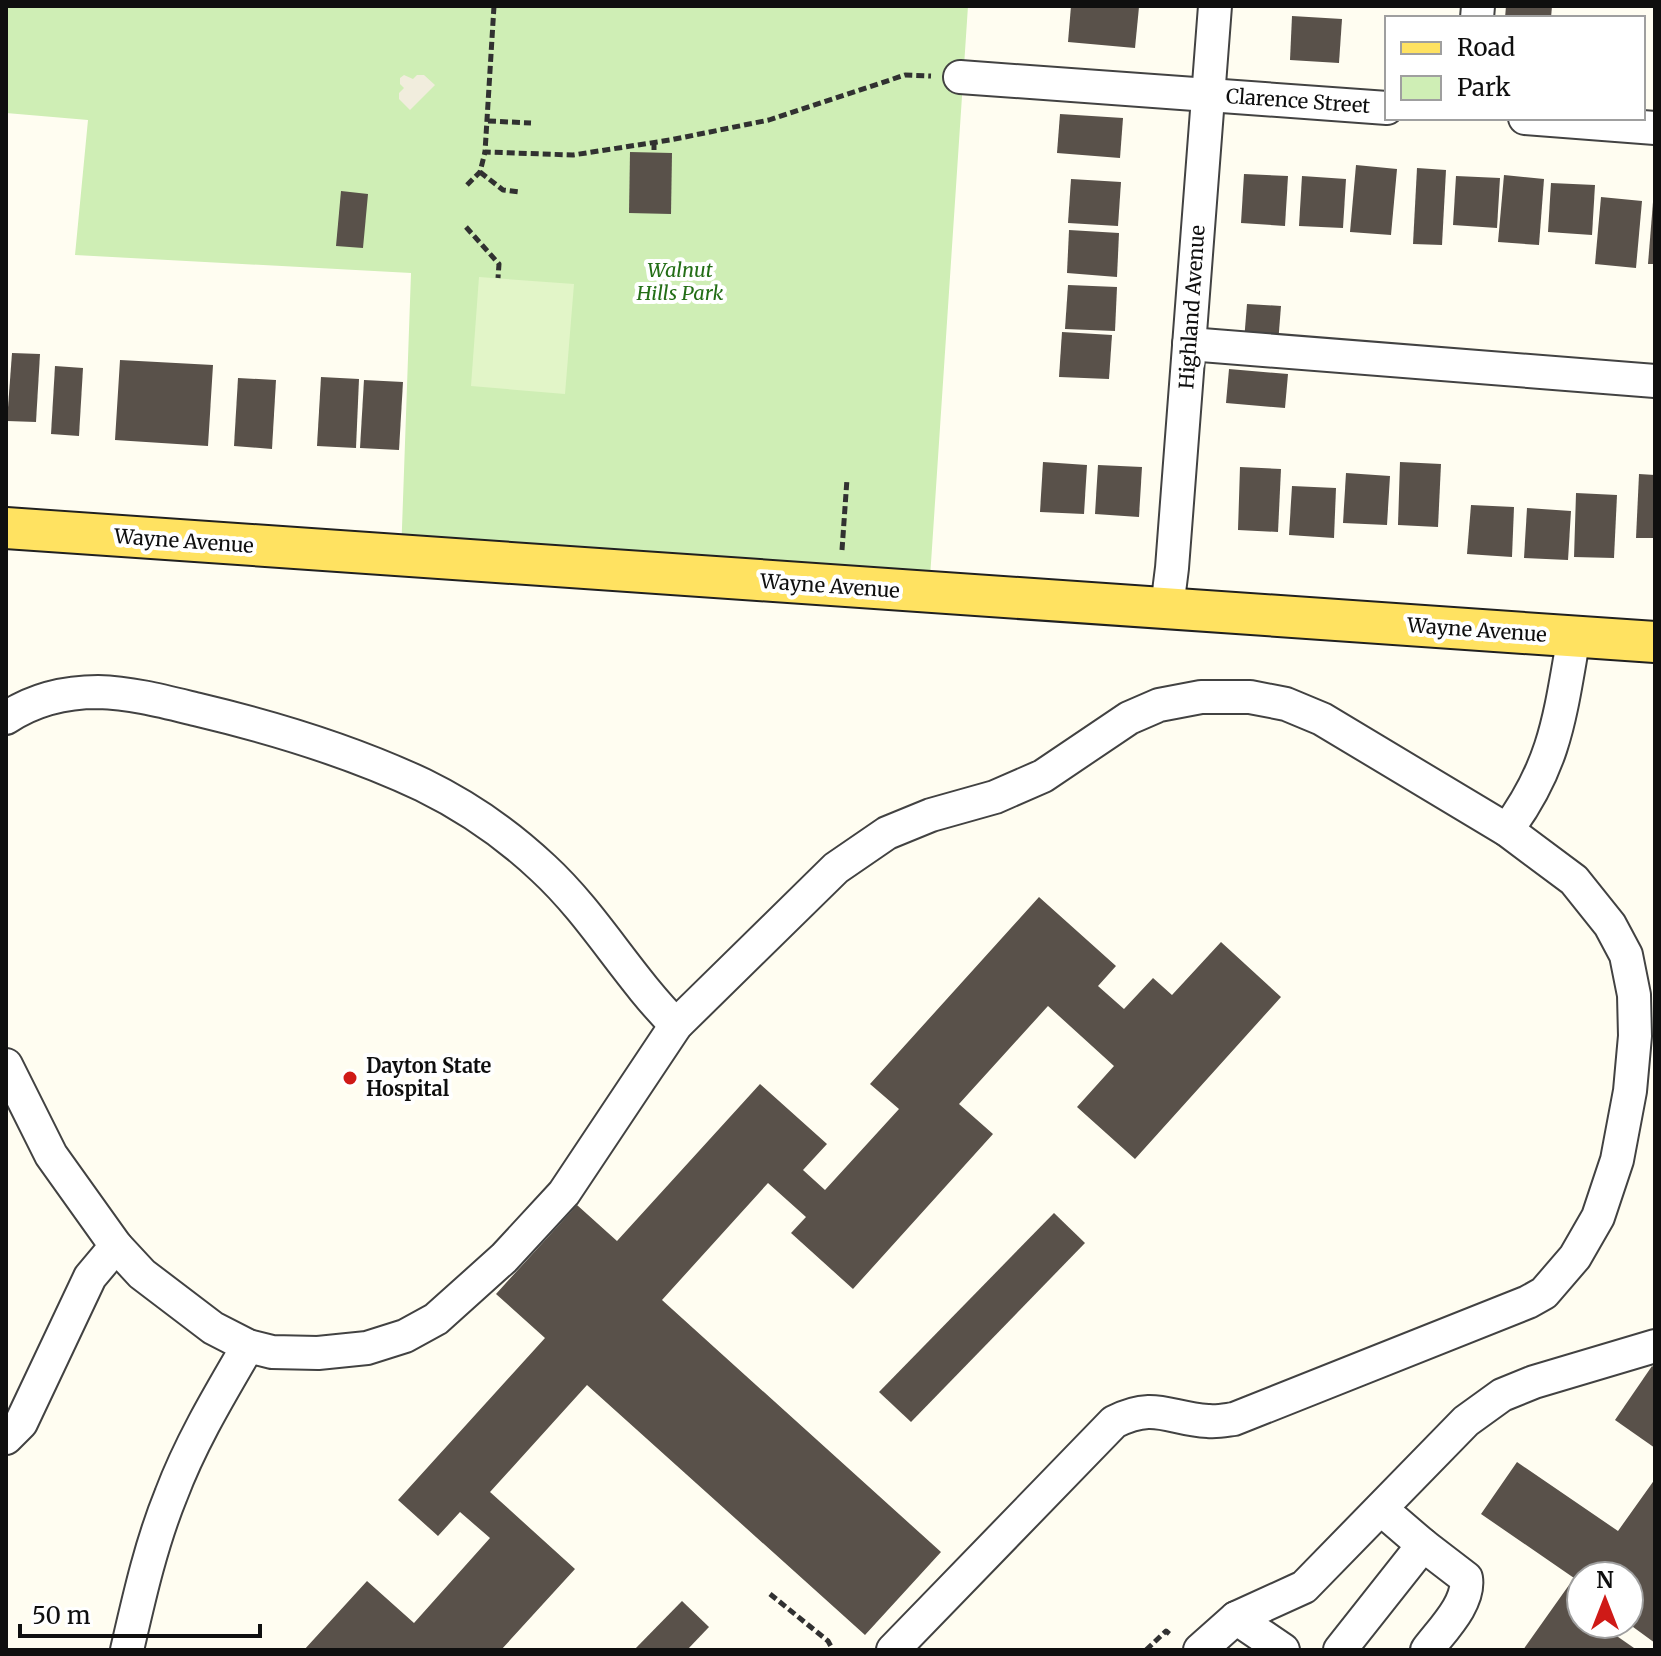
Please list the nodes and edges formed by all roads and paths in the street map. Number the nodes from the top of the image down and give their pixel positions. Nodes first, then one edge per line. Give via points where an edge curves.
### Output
1 (494, 6) edge
2 (1215, 6) edge
3 (960, 77) joint
4 (1208, 94) junction
5 (1385, 108) edge
6 (1551, 120) edge
7 (488, 121) junction
8 (531, 123) dead end
9 (1655, 128) edge
10 (654, 142) junction
11 (485, 152) junction
12 (654, 153) dead end
13 (480, 172) junction
14 (467, 185) dead end
15 (519, 192) dead end
16 (466, 227) dead end
17 (498, 278) dead end
18 (1189, 344) junction
19 (1655, 381) edge
20 (847, 479) dead end
21 (6, 528) edge
22 (840, 587) junction
23 (1167, 608) junction
24 (1574, 636) junction
25 (1655, 642) edge
26 (6, 718) edge
27 (1507, 830) junction
28 (676, 1025) junction
29 (6, 1065) edge
30 (116, 1246) junction
31 (248, 1346) junction
32 (1655, 1346) edge
33 (6, 1438) edge
34 (1381, 1509) junction
35 (1423, 1545) junction
36 (770, 1594) dead end
37 (1236, 1618) junction
38 (127, 1650) edge
39 (833, 1650) edge
40 (893, 1650) edge
41 (1200, 1650) edge
42 (1283, 1650) edge
43 (1340, 1650) edge
44 (1427, 1650) edge

1 - 7 path
2 - 4 street, Highland Avenue
3 - 4 street, Clarence Street
3 - 10 path via 905,75 769,120
4 - 5 street, Clarence Street
4 - 18 street, Highland Avenue
6 - 9 street
7 - 8 path
7 - 11 path
10 - 11 path via 573,155
10 - 12 path
11 - 13 path
13 - 14 path
13 - 15 path via 503,190
16 - 17 path via 499,264
18 - 19 street
18 - 23 street, Highland Avenue
20 - 22 path
21 - 22 main road, Wayne Avenue
22 - 23 main road, Wayne Avenue
23 - 24 main road, Wayne Avenue
24 - 25 main road, Wayne Avenue
24 - 27 street via 1553,745
26 - 28 street via 52,697 135,695 355,756 426,786 485,821 542,867
27 - 28 street via 1322,719 1286,704 1250,697 1201,697 1159,705 1129,718 1043,776 887,833 836,868
27 - 40 street via 1574,880 1610,925 1626,955 1634,995 1630,1091 1617,1160 1598,1217 1575,1257 1544,1293 1528,1302 1234,1419 1208,1421 1153,1410 1114,1422
28 - 31 street via 564,1193 504,1258 436,1319 367,1348 318,1353
29 - 30 street via 51,1155
30 - 31 street via 142,1274 213,1328
30 - 33 street via 90,1277 21,1423
31 - 38 street via 201,1427 170,1496
32 - 34 street via 1502,1395 1466,1421
34 - 35 street
34 - 37 street via 1304,1587
35 - 43 street
35 - 44 street via 1466,1578 1468,1586
36 - 39 path
37 - 41 street
37 - 42 street

